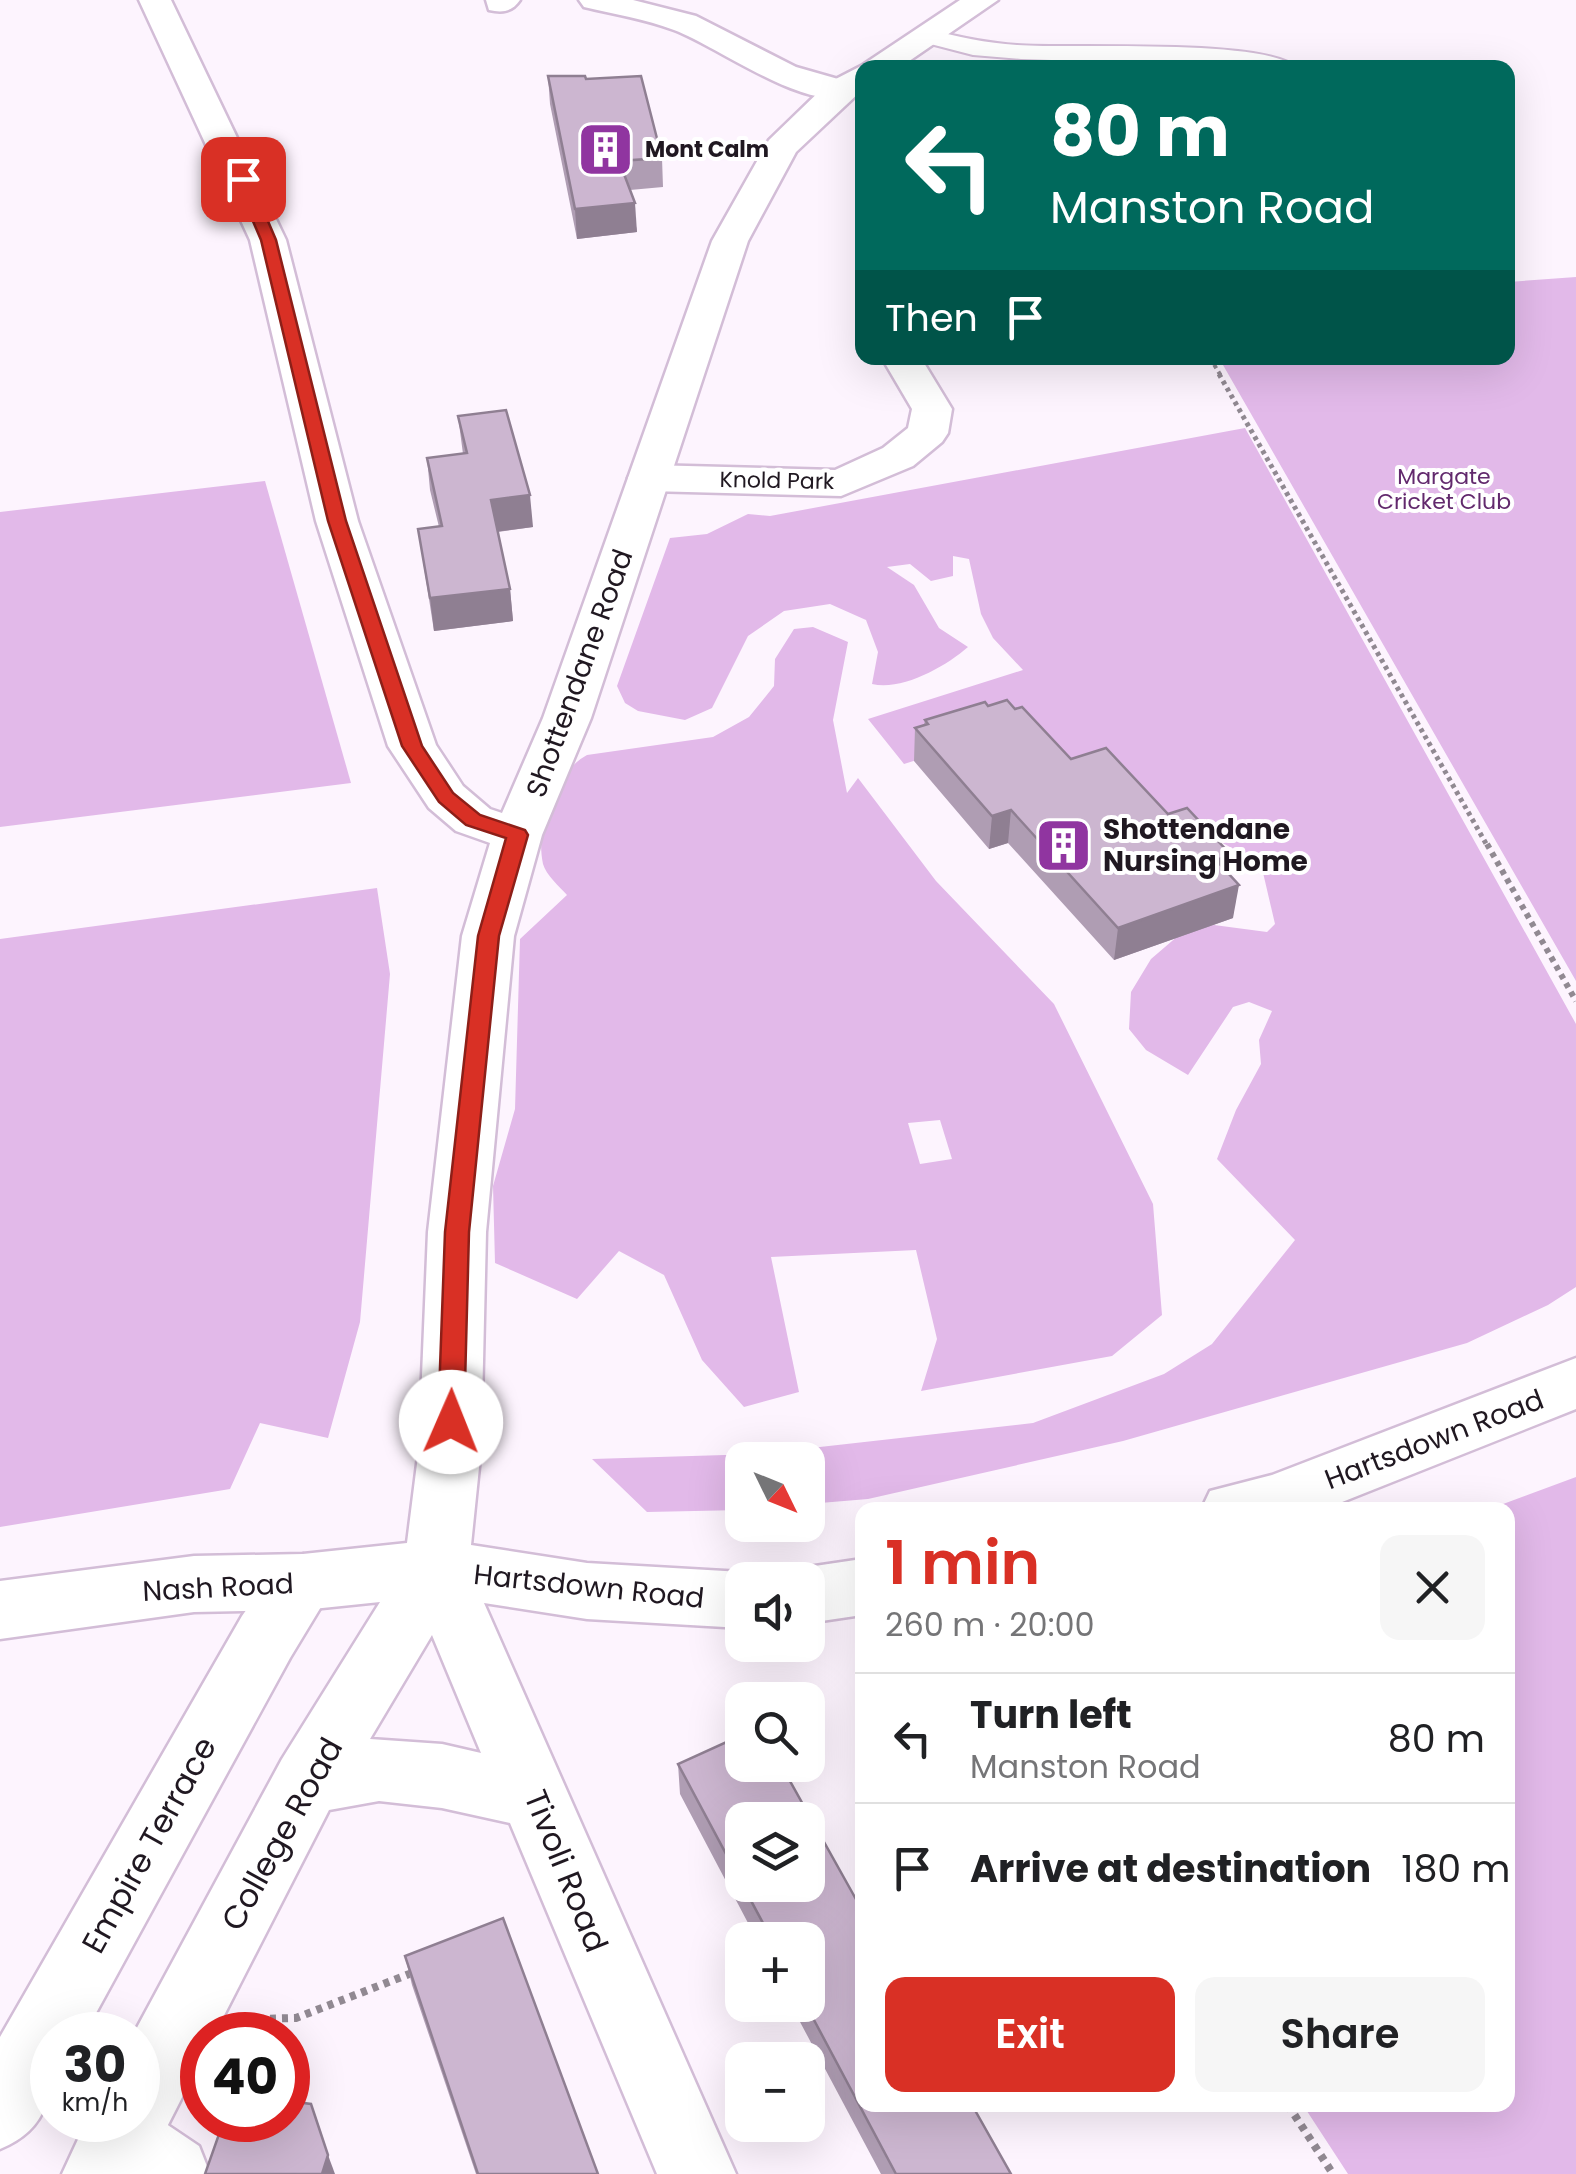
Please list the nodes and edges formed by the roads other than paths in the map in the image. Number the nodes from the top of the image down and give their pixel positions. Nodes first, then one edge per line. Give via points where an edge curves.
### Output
1 (155, 0) edge
2 (595, 0) edge
3 (982, 0) edge
4 (927, 36) junction
5 (889, 60) edge
6 (1264, 60) edge
7 (851, 83) edge
8 (906, 365) edge
9 (649, 478) junction
10 (518, 835) junction
11 (1576, 1382) edge
12 (1267, 1502) edge
13 (436, 1568) junction
14 (303, 1582) junction
15 (855, 1588) edge
16 (825, 1593) edge
17 (725, 1599) edge
18 (0, 1610) edge
19 (307, 1782) junction
20 (536, 1797) junction
21 (160, 2084) edge
22 (0, 2111) edge
23 (697, 2174) edge

1 - 10 street via 268,240 337,521 412,746 446,797 473,820
2 - 7 street via 685,23 784,74
3 - 4 street
4 - 5 street
4 - 6 lane via 973,48
7 - 9 street, Shottendane Road via 782,147 730,241
8 - 9 street, Knold Park via 932,409 928,433 898,458 841,483
9 - 10 street, Shottendane Road via 567,718
10 - 13 street, Shottendane Road via 486,956 457,1232 450,1448
11 - 12 street, Hartsdown Road
13 - 14 street, Nash Road
13 - 17 street, Hartsdown Road via 587,1591
13 - 19 street, College Road
13 - 20 street, Tivoli Road
14 - 18 street, Nash Road via 194,1584
14 - 22 street, Empire Terrace
15 - 16 street
19 - 20 street via 379,1768
19 - 21 street, College Road
20 - 23 street, Tivoli Road

